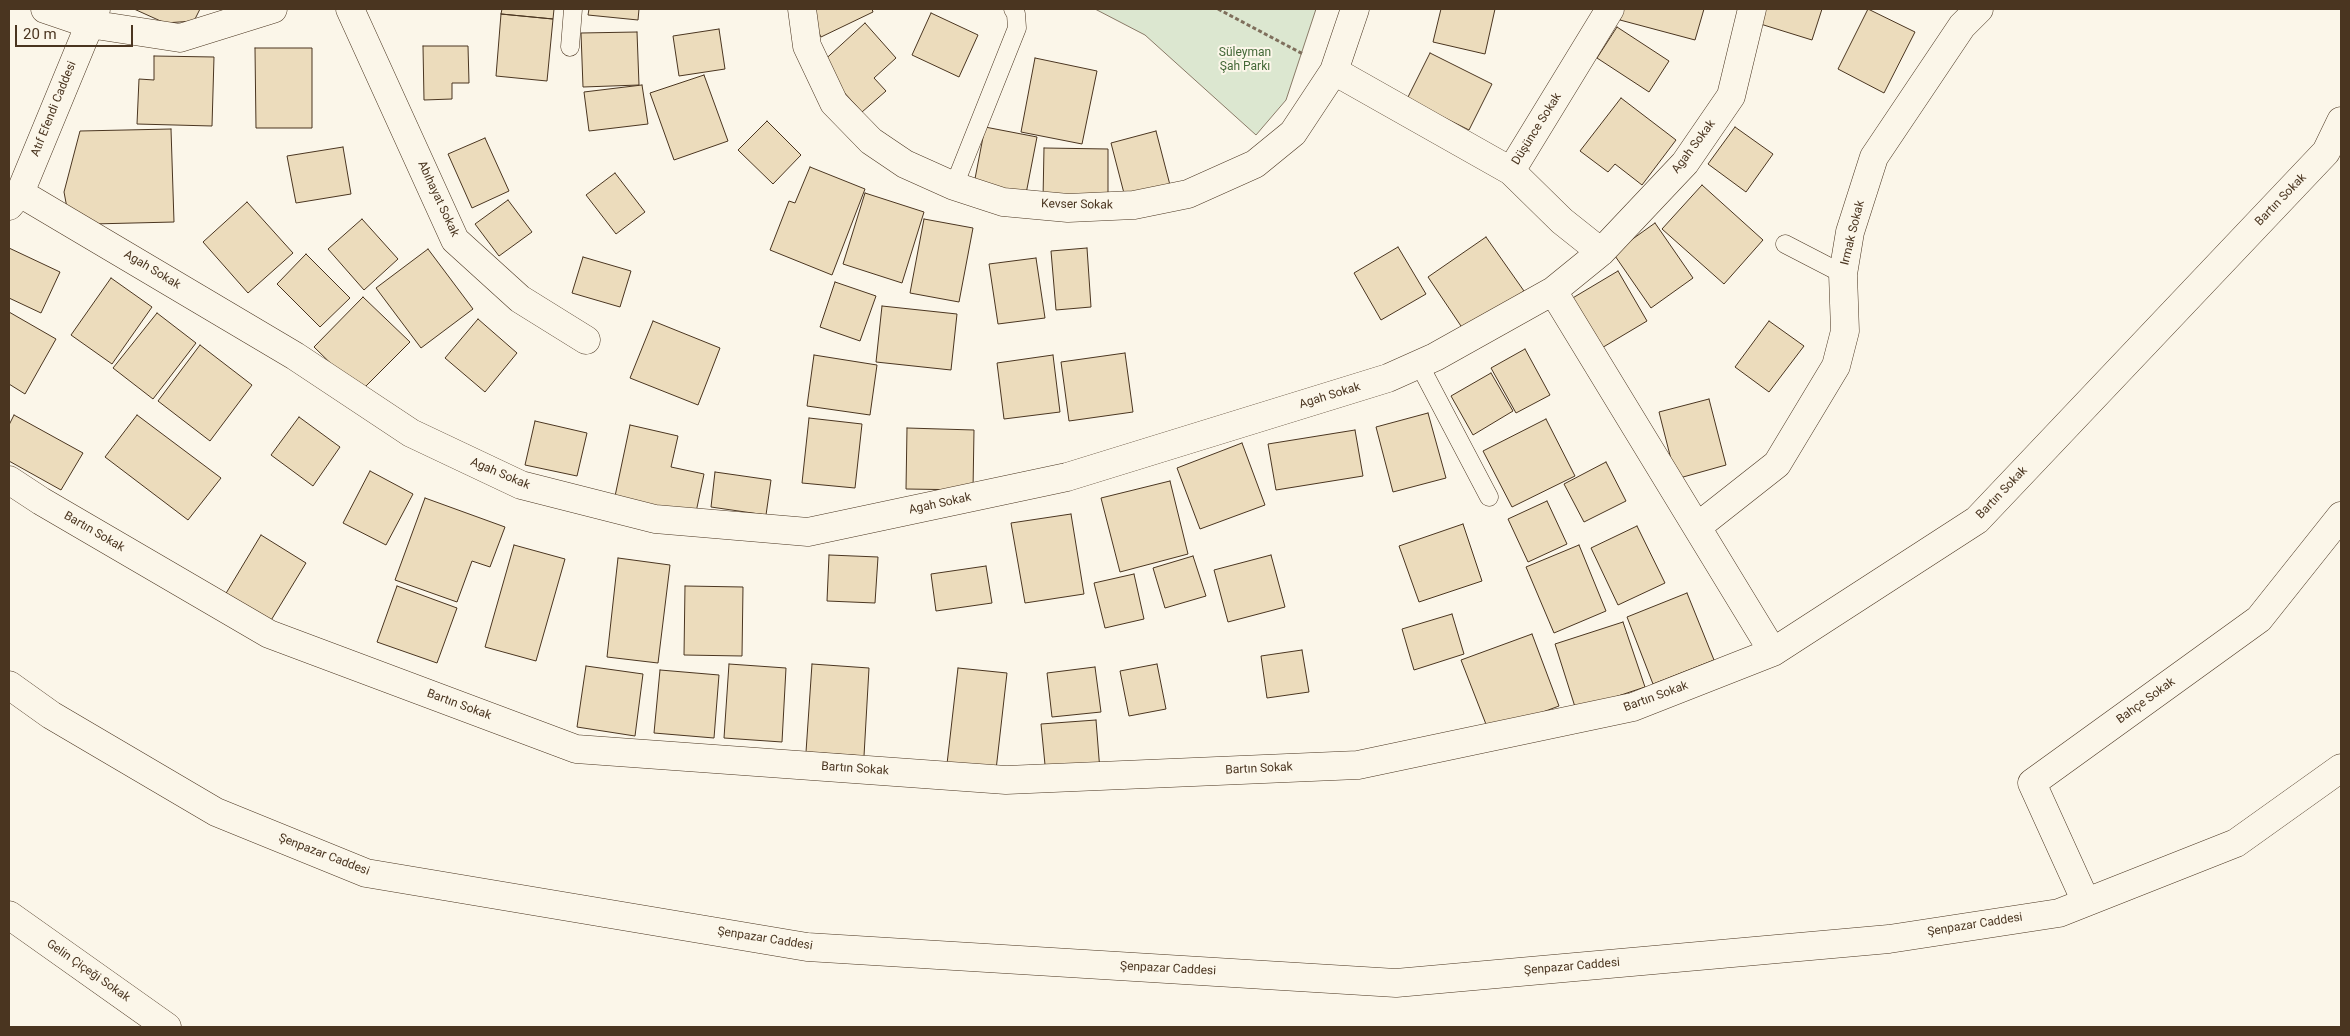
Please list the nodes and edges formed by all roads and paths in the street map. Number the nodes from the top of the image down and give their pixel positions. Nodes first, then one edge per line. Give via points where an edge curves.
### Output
1 (44, 9) edge
2 (273, 9) edge
3 (350, 9) edge
4 (573, 9) edge
5 (802, 9) edge
6 (1013, 9) edge
7 (1218, 9) edge
8 (1355, 9) edge
9 (1610, 9) edge
10 (1752, 9) edge
11 (1979, 9) edge
12 (92, 16) edge
13 (570, 47) dead end
14 (1334, 71) junction
15 (2341, 121) edge
16 (1511, 171) junction
17 (954, 186) junction
18 (14, 199) edge
19 (1785, 244) dead end
20 (1601, 252) junction
21 (1843, 274) junction
22 (1553, 292) junction
23 (586, 340) dead end
24 (1419, 364) junction
25 (9, 480) edge
26 (1489, 497) dead end
27 (2341, 516) edge
28 (1697, 526) junction
29 (1773, 652) junction
30 (9, 685) edge
31 (2341, 768) edge
32 (2086, 902) junction
33 (9, 915) edge
34 (167, 1027) edge

1 - 12 street
2 - 12 street via 180,38
3 - 23 street, Abıhayat Sokak via 456,240 520,299
4 - 13 lane
5 - 17 street, Kevser Sokak via 806,46 834,103 871,141 905,164
6 - 17 lane via 1017,28
7 - 14 path
8 - 14 street, Kevser Sokak
9 - 16 street, Düşünce Sokak
10 - 20 street, Agah Sokak via 1731,96 1685,163
11 - 21 street, Irmak Sokak via 1962,26 1874,157 1850,232
12 - 18 street, Atıf Efendi Caddesi
14 - 16 street
14 - 17 street, Kevser Sokak via 1293,133 1255,164 1188,194 1134,205 1068,208 1003,202
15 - 29 street, Bartın Sokak via 2326,152 1978,520
16 - 20 street, Düşünce Sokak via 1562,221
18 - 24 street, Agah Sokak via 295,356 411,433 521,486 655,519 808,532 1067,476 1388,378
19 - 21 lane
20 - 22 street, Agah Sokak
21 - 28 street, Irmak Sokak via 1845,331 1836,366 1777,464
22 - 24 street, Agah Sokak
22 - 28 street
24 - 26 lane
25 - 29 street, Bartın Sokak via 269,634 576,749 1006,780 1358,765 1633,707
27 - 32 street, Bahçe Sokak via 2259,619 2032,783
28 - 29 street
30 - 32 street, Şenpazar Caddesi via 51,715 216,812 366,873 807,947 1396,983 1889,939 2059,913
31 - 32 street, Şenpazar Caddesi via 2236,843
33 - 34 street, Gelin Çiçeği Sokak

